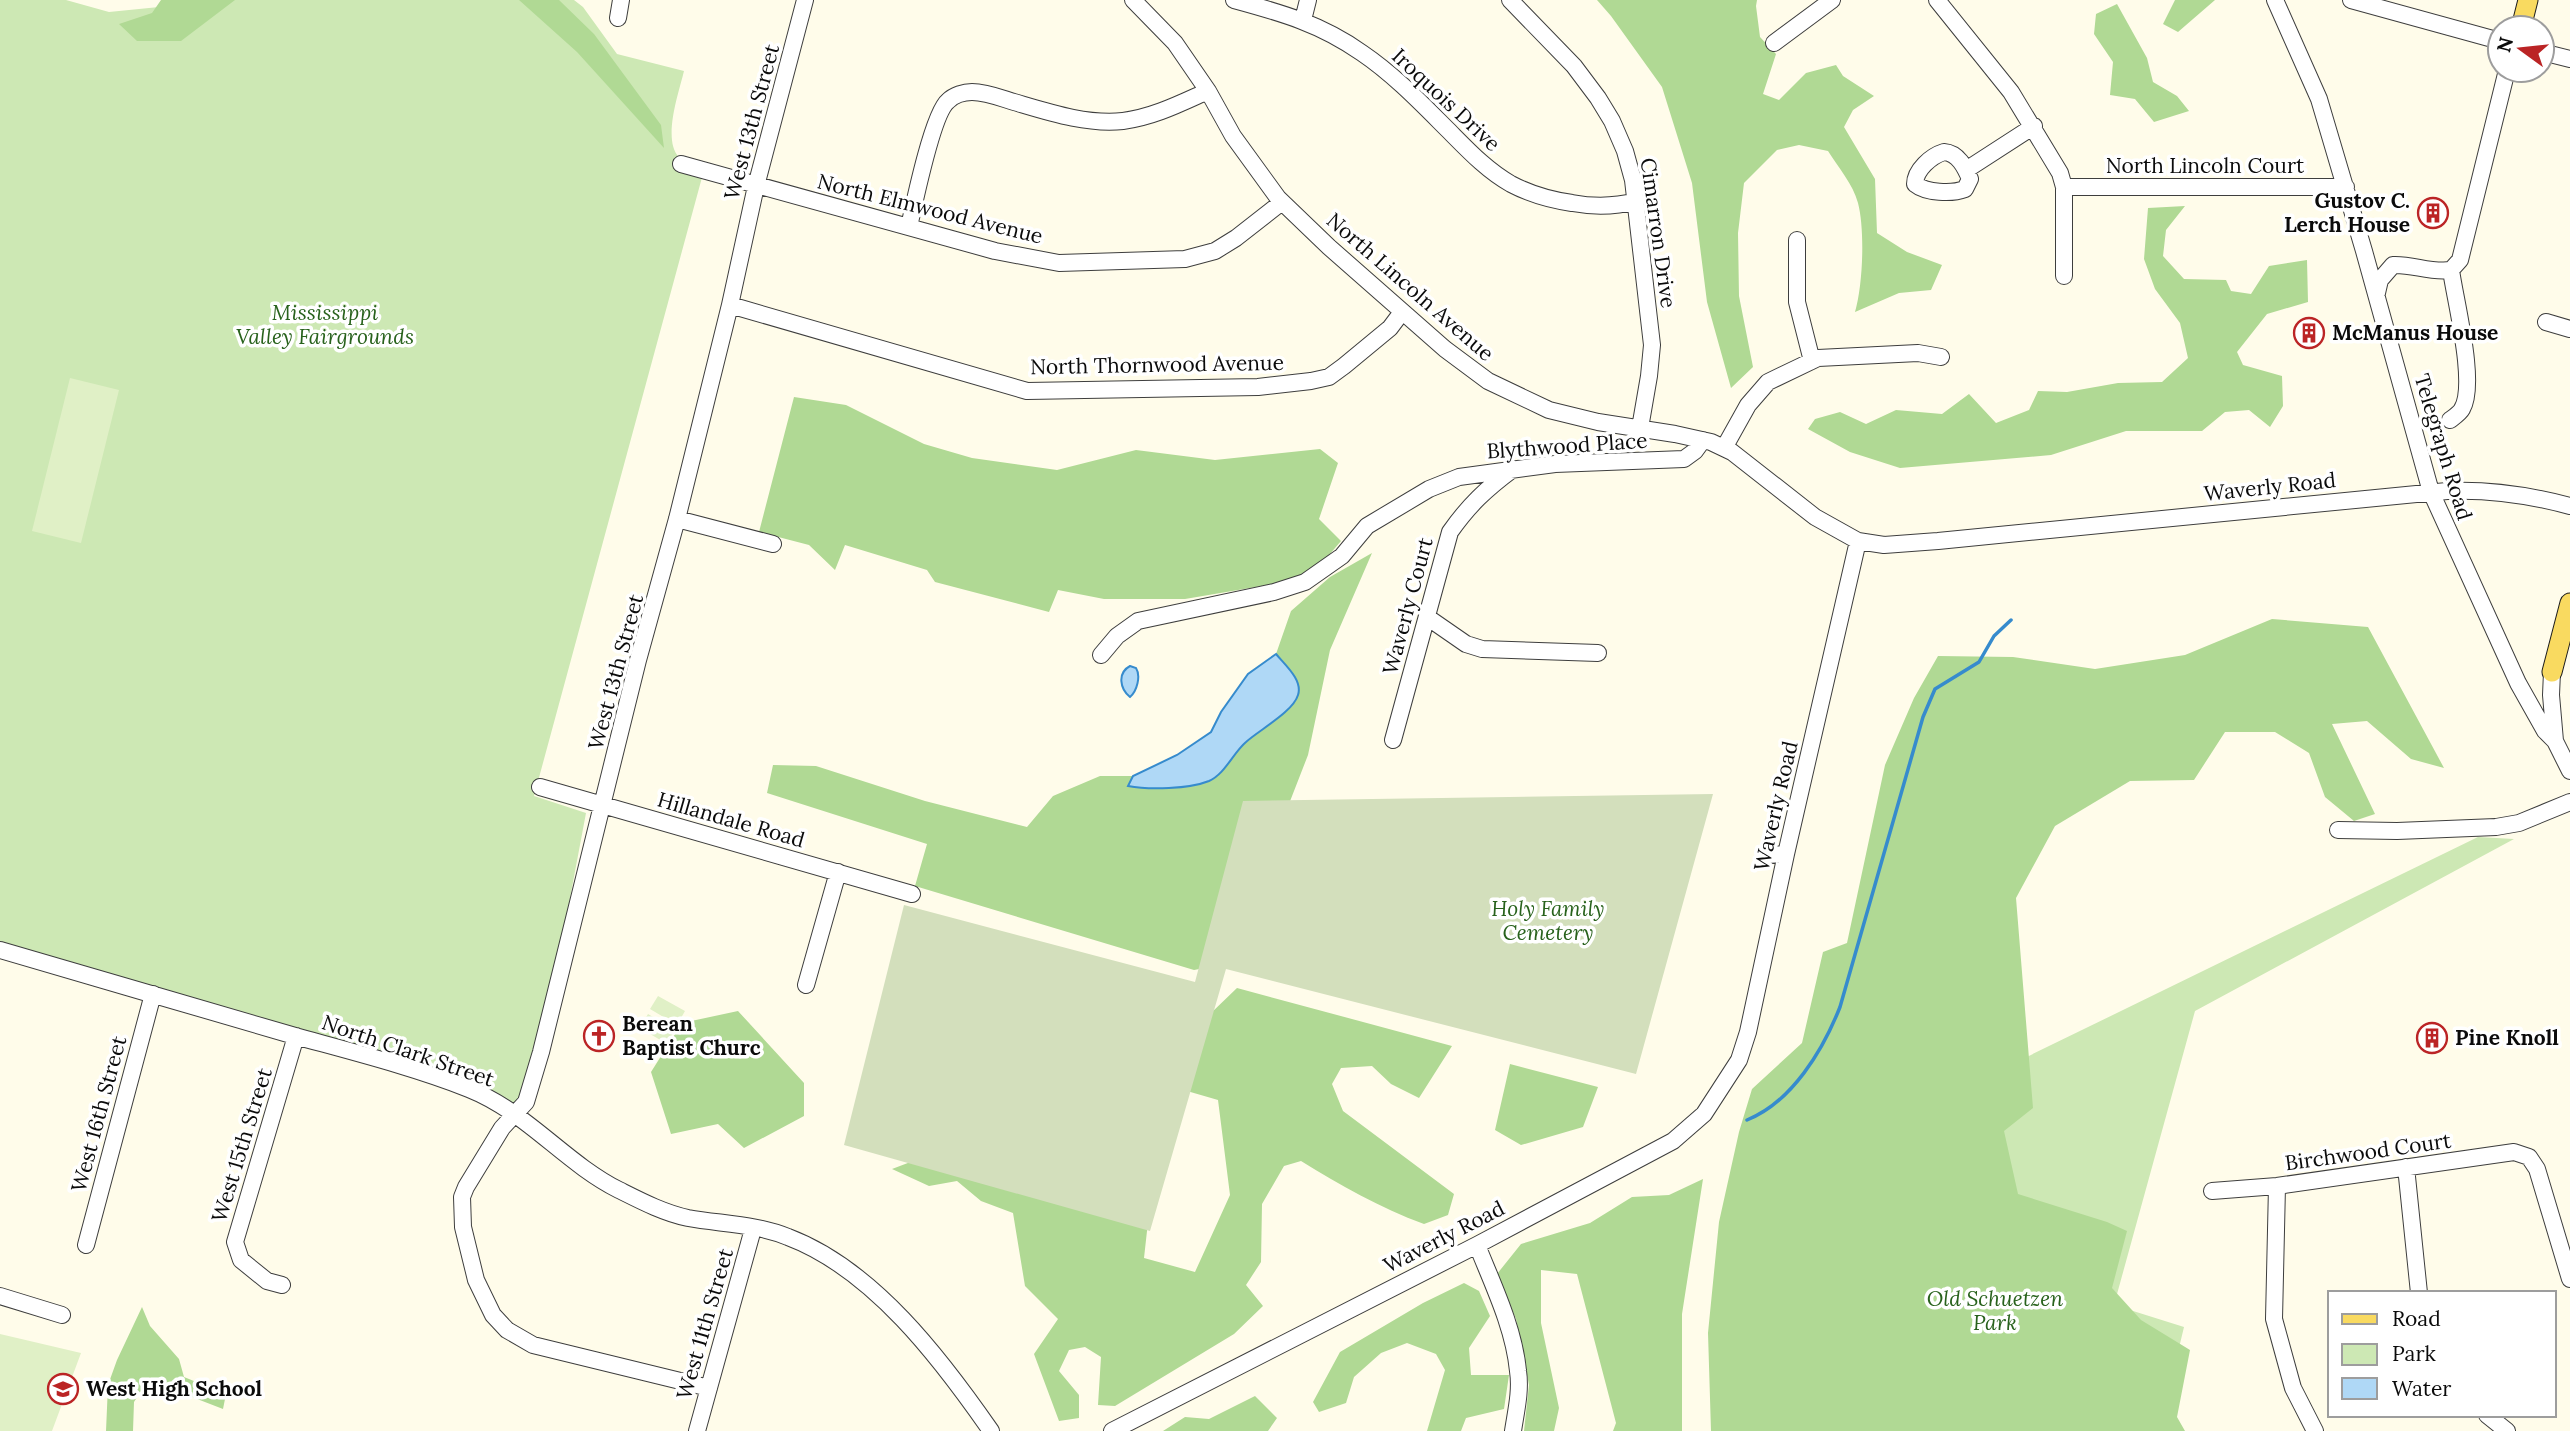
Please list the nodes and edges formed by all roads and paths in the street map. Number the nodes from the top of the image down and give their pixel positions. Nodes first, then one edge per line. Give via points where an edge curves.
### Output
1 (621, 0) edge
2 (806, 0) edge
3 (1133, 0) edge
4 (1234, 0) edge
5 (1308, 0) edge
6 (1510, 0) edge
7 (1832, 0) edge
8 (1937, 0) edge
9 (2275, 0) edge
10 (2351, 0) edge
11 (618, 18) dead end
12 (1303, 20) junction
13 (2486, 37) edge
14 (1774, 43) dead end
15 (2504, 84) edge
16 (1208, 91) junction
17 (2034, 126) junction
18 (681, 164) dead end
19 (1966, 170) dead end
20 (756, 186) junction
21 (2064, 187) junction
22 (2346, 187) junction
23 (1636, 201) junction
24 (1282, 202) junction
25 (909, 227) junction
26 (1797, 240) dead end
27 (2364, 251) junction
28 (2393, 265) junction
29 (2451, 270) junction
30 (2064, 276) dead end
31 (2377, 297) junction
32 (730, 306) junction
33 (1402, 312) junction
34 (2546, 322) dead end
35 (2570, 329) edge
36 (1941, 357) dead end
37 (1812, 361) junction
38 (2450, 420) dead end
39 (1640, 428) junction
40 (1703, 440) junction
41 (1724, 448) junction
42 (1515, 468) junction
43 (2431, 492) junction
44 (2570, 506) edge
45 (677, 519) junction
46 (1858, 541) junction
47 (773, 544) dead end
48 (2570, 603) edge
49 (1426, 617) junction
50 (1598, 653) dead end
51 (1101, 655) dead end
52 (2552, 672) junction
53 (2518, 683) junction
54 (2563, 739) edge
55 (1393, 740) dead end
56 (2570, 771) edge
57 (540, 786) dead end
58 (2570, 802) edge
59 (603, 804) junction
60 (2338, 830) dead end
61 (1786, 854) junction
62 (1767, 855) dead end
63 (838, 872) junction
64 (912, 894) dead end
65 (1, 954) edge
66 (806, 985) dead end
67 (153, 994) junction
68 (296, 1036) junction
69 (515, 1114) junction
70 (2406, 1167) junction
71 (2277, 1186) junction
72 (2212, 1191) dead end
73 (753, 1229) junction
74 (86, 1245) dead end
75 (1477, 1245) junction
76 (2570, 1279) edge
77 (282, 1285) dead end
78 (2419, 1291) edge
79 (0, 1296) edge
80 (62, 1315) dead end
81 (709, 1388) junction
82 (2490, 1417) edge
83 (697, 1431) edge
84 (991, 1431) edge
85 (1112, 1431) edge
86 (1513, 1431) edge
87 (2315, 1431) edge
88 (2507, 1431) edge

1 - 11 street
2 - 20 street, West 13th Street
3 - 16 street, North Lincoln Avenue via 1175,43
4 - 12 street, Iroquois Drive
5 - 12 street
6 - 23 street, Cimarron Drive via 1574,66 1598,98 1625,151
7 - 14 street
8 - 17 street
9 - 22 street, Telegraph Road via 2319,99
10 - 13 street
12 - 23 street, Iroquois Drive via 1364,54 1485,166 1511,184 1591,206
15 - 29 street via 2460,260
16 - 24 street, North Lincoln Avenue via 1233,136
16 - 25 street via 1174,107 1122,121 1089,120 988,94 961,93 946,101 941,112
17 - 19 street
17 - 21 street
18 - 20 street, North Elmwood Avenue
20 - 25 street, North Elmwood Avenue
20 - 32 street, West 13th Street
21 - 22 street, North Lincoln Court
21 - 30 street
22 - 27 street, Telegraph Road
23 - 39 street, Cimarron Drive via 1652,345
24 - 25 street, North Elmwood Avenue via 1214,251 1185,259 1059,263
24 - 33 street, North Lincoln Avenue
26 - 37 street via 1797,302
27 - 28 street
27 - 31 street, Telegraph Road
28 - 29 street
28 - 31 street via 2380,280
29 - 38 street via 2464,345 2466,395 2462,409
31 - 43 street, Telegraph Road
32 - 33 street, North Thornwood Avenue via 1027,391 1258,387 1311,381 1329,377 1344,366 1390,328
32 - 45 street, West 13th Street
33 - 39 street, North Lincoln Avenue via 1488,381 1549,410
34 - 35 street
36 - 37 street via 1918,353
37 - 41 street via 1768,382 1748,405
39 - 40 street, North Lincoln Avenue
40 - 41 street, North Lincoln Avenue
40 - 42 street, Blythwood Place via 1684,459
41 - 46 street, North Lincoln Avenue via 1815,517
42 - 49 street, Waverly Court via 1487,488 1450,532
42 - 51 street, Blythwood Place via 1459,477 1419,494 1367,526 1342,556 1305,582 1138,621
43 - 44 street, Waverly Road via 2500,491
43 - 46 street, Waverly Road via 1938,541 1884,545
43 - 53 street, Telegraph Road
45 - 47 street
45 - 59 street, West 13th Street
46 - 61 street, Waverly Road
48 - 52 main road
49 - 50 street via 1466,644 1482,649
49 - 55 street, Waverly Court
52 - 53 street via 2534,687
52 - 54 street via 2551,695
53 - 54 street, Telegraph Road via 2545,731
54 - 56 street, Telegraph Road
57 - 59 street, Hillandale Road
58 - 60 street via 2519,823 2496,827
59 - 63 street, Hillandale Road
59 - 69 street, West 13th Street via 541,1052 526,1102
61 - 62 street
61 - 75 street, Waverly Road via 1745,1041 1739,1060 1704,1114 1673,1141
63 - 64 street, Hillandale Road
63 - 66 street
65 - 67 street, North Clark Street
67 - 68 street, North Clark Street
67 - 74 street, West 16th Street
68 - 69 street, North Clark Street via 470,1089
68 - 77 street, West 15th Street via 235,1242 242,1260 267,1281
69 - 73 street, North Clark Street via 617,1189 665,1212
69 - 81 street, West 13th Street via 484,1155 462,1197 463,1227 476,1280 493,1315 507,1330 533,1345
70 - 71 street, Birchwood Court
70 - 76 street, Birchwood Court via 2514,1152 2529,1157 2537,1169
70 - 78 street
71 - 72 street, Birchwood Court
71 - 87 street via 2274,1319 2293,1388
73 - 81 street, West 11th Street
73 - 84 street, North Clark Street via 789,1237 852,1273 928,1347
75 - 85 street, Waverly Road
75 - 86 street via 1507,1324 1518,1370
79 - 80 street
81 - 83 street, West 11th Street
82 - 88 street

